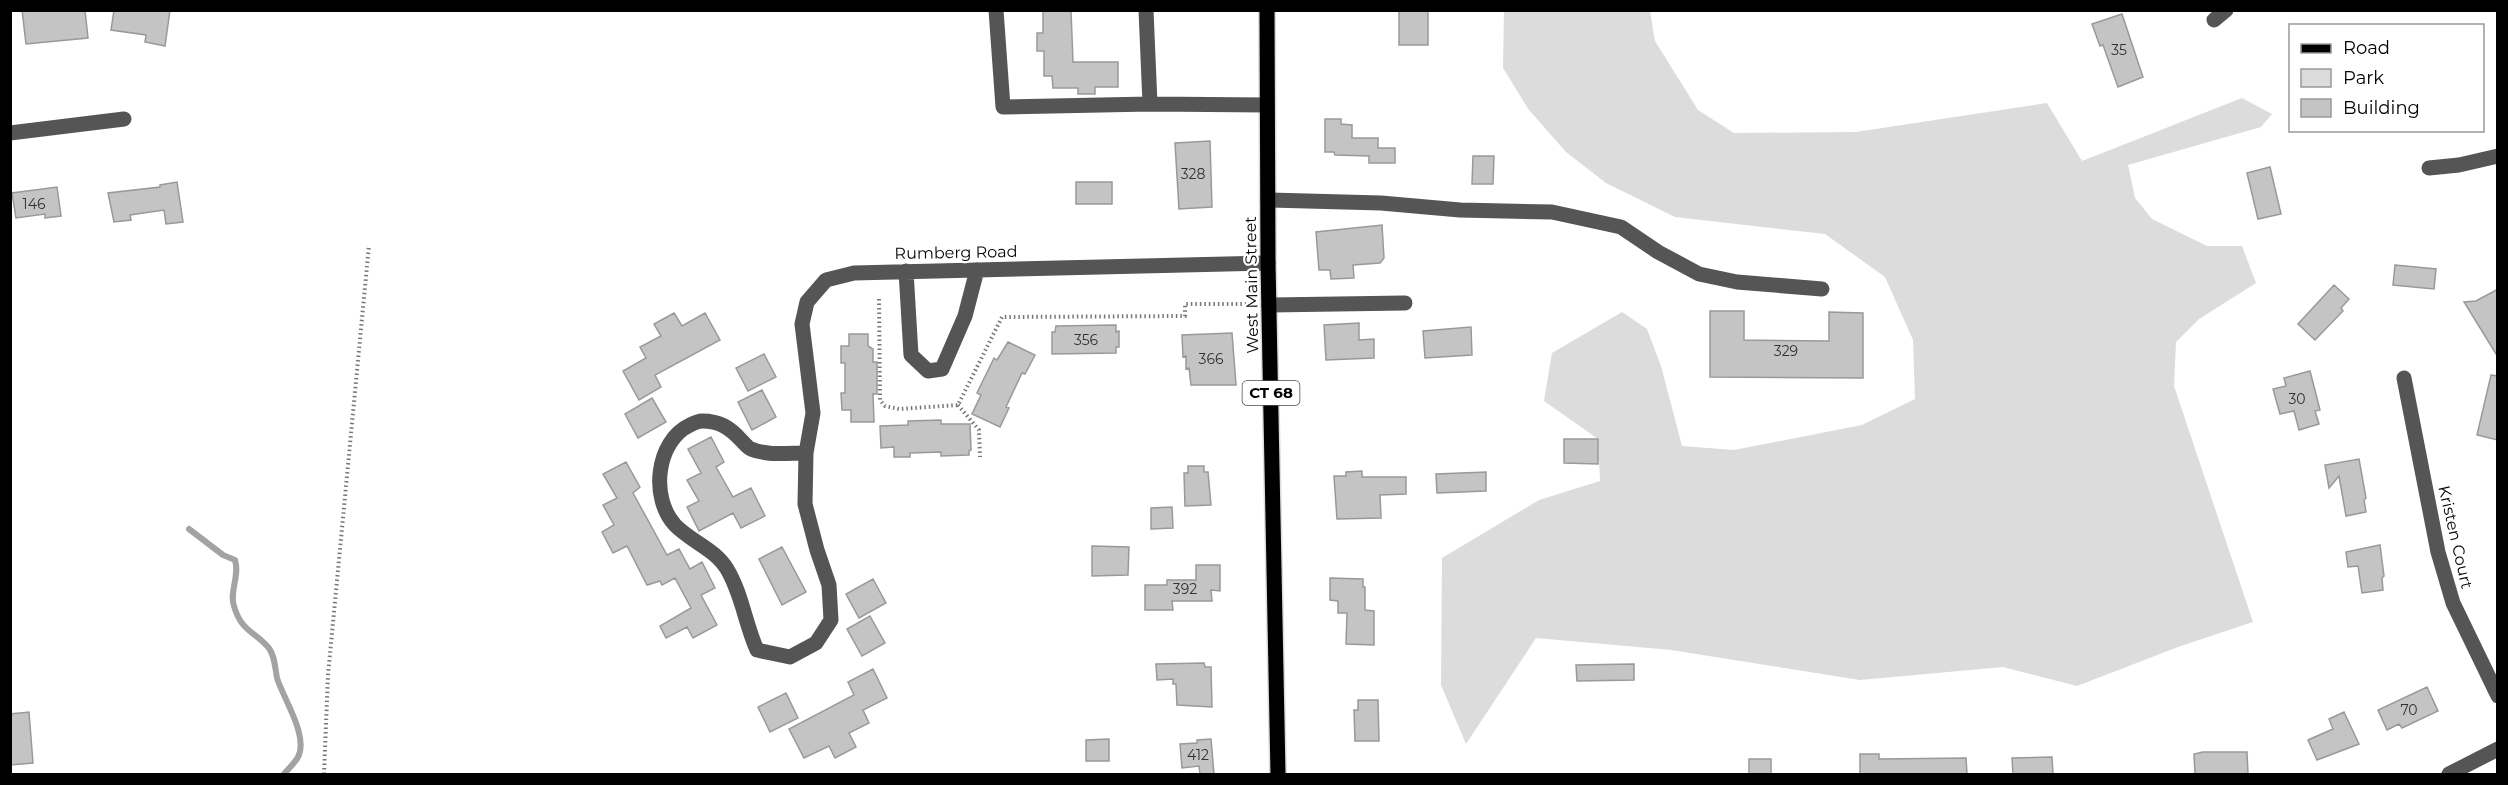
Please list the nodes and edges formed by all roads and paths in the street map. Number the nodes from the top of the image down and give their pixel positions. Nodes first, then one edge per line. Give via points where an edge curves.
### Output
1 (996, 10) edge
2 (1146, 10) edge
3 (1267, 10) edge
4 (1150, 104) junction
5 (1267, 105) junction
6 (123, 119) dead end
7 (10, 133) edge
8 (2498, 156) edge
9 (2429, 168) dead end
10 (1268, 200) junction
11 (369, 245) dead end
12 (1268, 263) junction
13 (977, 270) junction
14 (906, 271) junction
15 (1822, 289) dead end
16 (879, 299) dead end
17 (1246, 303) dead end
18 (1405, 303) dead end
19 (1269, 305) junction
20 (2404, 378) dead end
21 (958, 405) junction
22 (806, 453) junction
23 (980, 457) dead end
24 (2498, 696) edge
25 (2498, 749) edge
26 (324, 774) edge
27 (1278, 774) edge
28 (2449, 774) edge

1 - 4 street via 1003,107
2 - 4 street
3 - 5 main road, West Main Street / CT 68
4 - 5 street
5 - 10 main road, West Main Street / CT 68
6 - 7 street
8 - 9 street
10 - 12 main road, West Main Street / CT 68
10 - 15 street via 1552,212 1621,227 1699,274 1737,282
11 - 26 path via 328,675
12 - 13 street, Rumberg Road
12 - 19 main road, West Main Street / CT 68
13 - 14 street, Rumberg Road
13 - 14 street via 965,316 942,369 928,371 911,355
14 - 22 street, Rumberg Road via 855,273 826,280 807,302 802,324 813,413
16 - 21 path via 880,400 885,406 899,409
17 - 21 path via 1185,304 1185,316 1002,317
18 - 19 street
19 - 27 main road, West Main Street / CT 68
20 - 24 street, Kristen Court via 2438,552 2453,603
21 - 23 path via 979,430
22 - 22 street, Rumberg Road via 805,504 829,585 831,620 816,643 790,657 757,650 739,592 726,566 675,525 664,507 660,486 665,450 679,430 699,421 722,423 750,449
25 - 28 street

